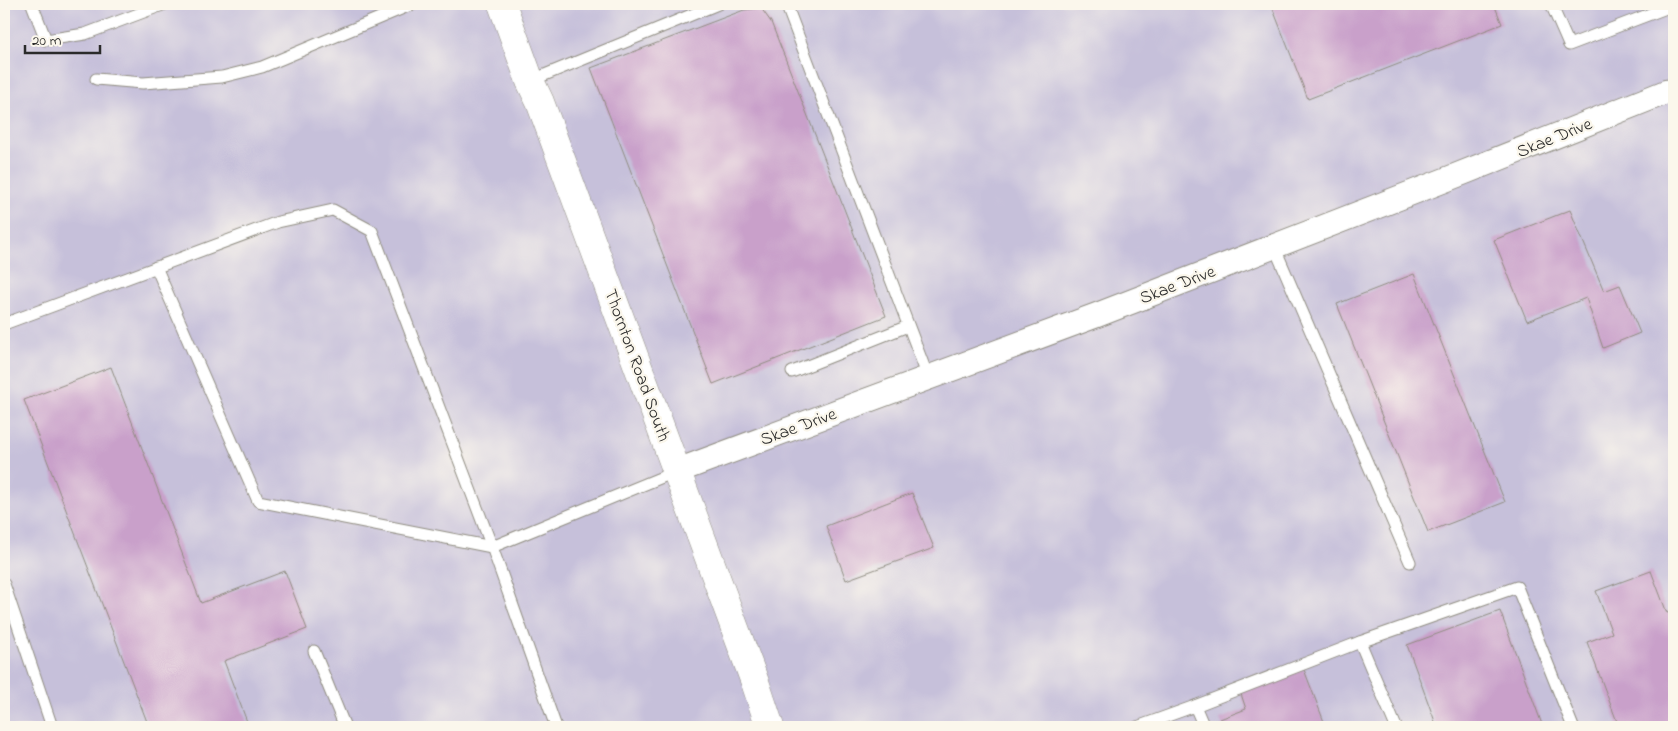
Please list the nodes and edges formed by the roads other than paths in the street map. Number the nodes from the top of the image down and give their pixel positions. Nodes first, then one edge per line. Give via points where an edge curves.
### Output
1 (32, 4) edge
2 (165, 4) edge
3 (413, 4) edge
4 (502, 4) edge
5 (718, 4) edge
6 (786, 4) edge
7 (1551, 4) edge
8 (1674, 5) edge
9 (96, 79) dead end
10 (530, 81) junction
11 (1674, 91) edge
12 (1274, 246) junction
13 (156, 267) junction
14 (4, 324) edge
15 (908, 326) junction
16 (792, 372) dead end
17 (928, 377) junction
18 (677, 471) junction
19 (492, 547) junction
20 (1410, 562) dead end
21 (4, 584) edge
22 (1360, 642) junction
23 (314, 651) dead end
24 (1194, 706) junction
25 (1143, 726) edge
26 (52, 727) edge
27 (345, 727) edge
28 (556, 727) edge
29 (770, 727) edge
30 (1204, 727) edge
31 (1396, 727) edge
32 (1573, 727) edge

1 - 2 lane via 46,40 86,34
3 - 9 lane via 262,67 222,77 143,83
4 - 10 street, Thornton Road South
5 - 10 lane
6 - 15 lane
7 - 8 lane via 1569,45
10 - 18 street, Thornton Road South
11 - 12 street, Skae Drive
12 - 17 street, Skae Drive
12 - 20 lane
13 - 14 lane
13 - 19 lane via 258,501
13 - 19 lane via 278,222 333,210 372,231
15 - 16 lane
15 - 17 lane
17 - 18 street, Skae Drive
18 - 19 lane
18 - 29 street, Thornton Road South
19 - 28 lane
21 - 26 lane
22 - 24 lane
22 - 31 lane
22 - 32 lane via 1517,587
23 - 27 lane
24 - 25 lane
24 - 30 lane

